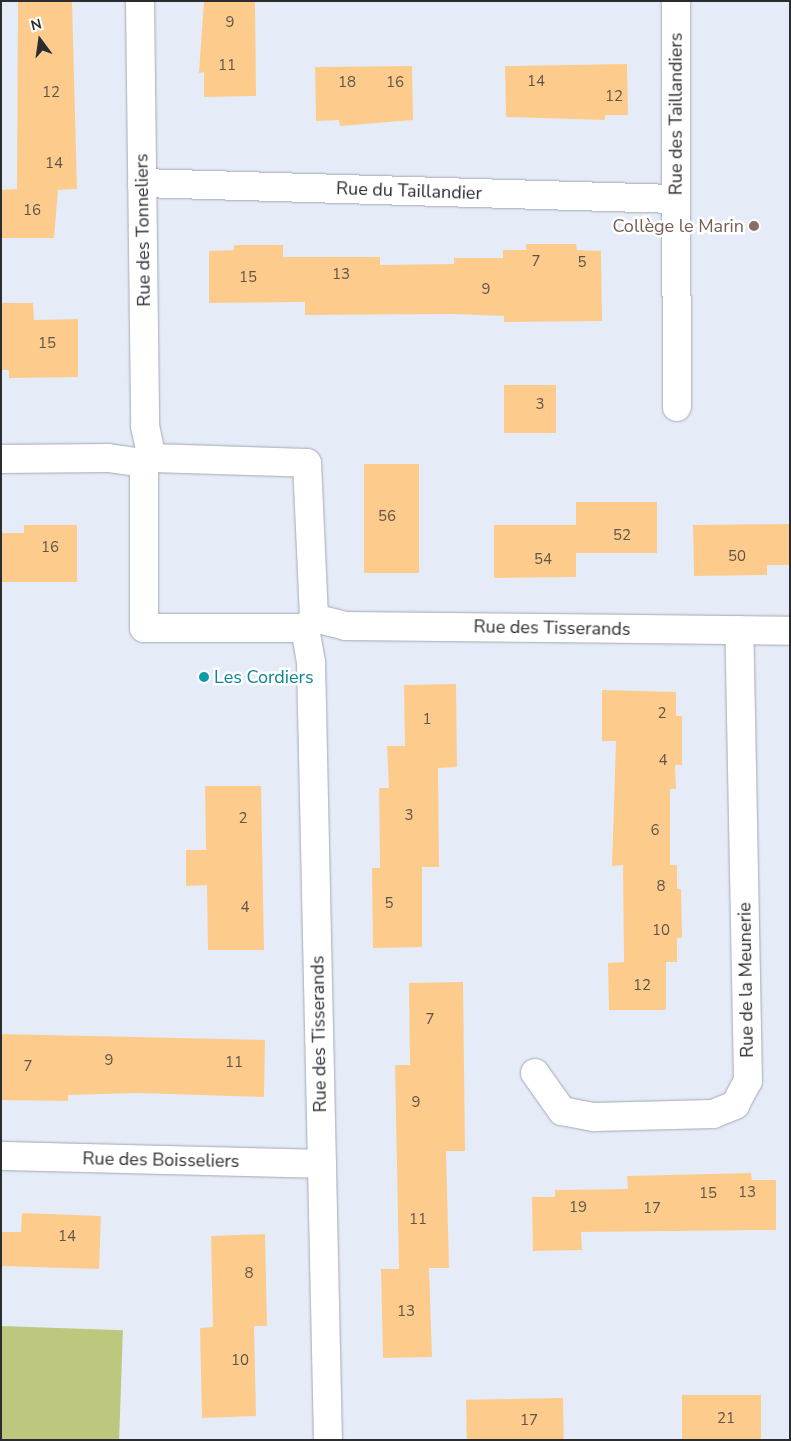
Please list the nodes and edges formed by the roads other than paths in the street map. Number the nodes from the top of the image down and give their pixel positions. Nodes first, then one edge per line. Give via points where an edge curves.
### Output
1 (140, 1) edge
2 (676, 1) edge
3 (142, 182) junction
4 (675, 200) junction
5 (677, 407) dead end
6 (1, 459) edge
7 (148, 460) junction
8 (309, 623) junction
9 (739, 630) junction
10 (790, 631) edge
11 (535, 1073) dead end
12 (1, 1156) edge
13 (322, 1164) junction
14 (328, 1440) edge

1 - 3 street, Rue des Tonneliers
2 - 4 street, Rue des Taillandiers
3 - 4 street, Rue du Taillandier
3 - 7 street, Rue des Tonneliers
4 - 5 street, Rue des Taillandiers
6 - 7 street
7 - 8 street via 307,463
7 - 8 street, Rue des Tonneliers via 144,628
8 - 9 street, Rue des Tisserands
8 - 13 street, Rue des Tisserands
9 - 10 street, Rue des Tisserands
9 - 11 street, Rue de la Meunerie via 748,1081 735,1105 713,1114 594,1117 562,1111
12 - 13 street, Rue des Boisseliers
13 - 14 street, Rue des Tisserands

